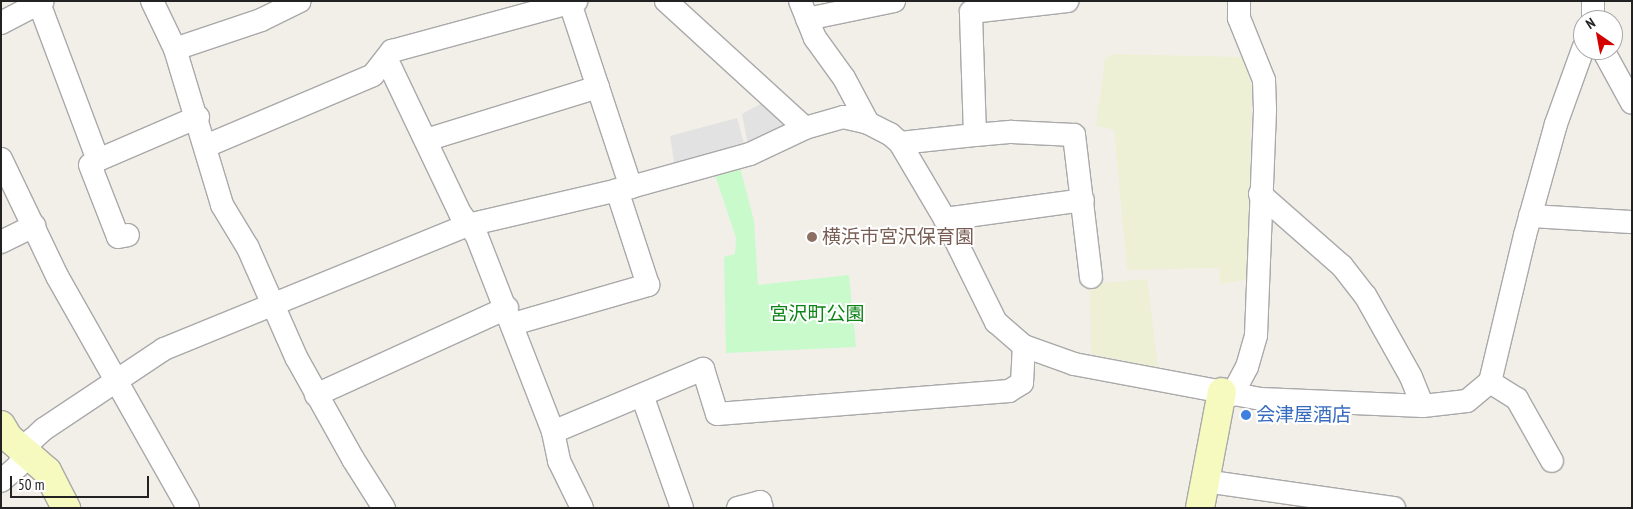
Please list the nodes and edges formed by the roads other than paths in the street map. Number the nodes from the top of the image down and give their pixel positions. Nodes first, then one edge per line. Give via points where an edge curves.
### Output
1 (152, 1) edge
2 (300, 1) edge
3 (666, 1) edge
4 (894, 1) edge
5 (1067, 1) edge
6 (1239, 1) edge
7 (41, 2) edge
8 (573, 2) edge
9 (970, 6) edge
10 (804, 10) edge
11 (1, 23) edge
12 (175, 49) junction
13 (387, 60) junction
14 (1579, 60) edge
15 (1608, 60) edge
16 (598, 88) junction
17 (1632, 103) edge
18 (198, 117) junction
19 (868, 123) junction
20 (805, 128) junction
21 (975, 135) junction
22 (426, 140) junction
23 (900, 143) junction
24 (206, 146) junction
25 (1, 159) edge
26 (98, 160) junction
27 (624, 189) junction
28 (1260, 194) junction
29 (1083, 200) junction
30 (1530, 216) junction
31 (945, 219) junction
32 (1632, 222) edge
33 (468, 225) junction
34 (34, 226) junction
35 (128, 235) dead end
36 (1, 242) edge
37 (1091, 277) dead end
38 (271, 306) junction
39 (510, 316) junction
40 (1024, 346) junction
41 (116, 381) junction
42 (1490, 382) junction
43 (1227, 394) junction
44 (316, 395) junction
45 (642, 395) junction
46 (1423, 406) junction
47 (1, 425) edge
48 (553, 432) junction
49 (25, 452) junction
50 (1552, 461) dead end
51 (1, 481) edge
52 (1204, 481) junction
53 (66, 508) edge
54 (188, 508) edge
55 (384, 508) edge
56 (582, 508) edge
57 (682, 508) edge
58 (738, 508) edge
59 (762, 508) edge
60 (1200, 508) edge
61 (1394, 508) edge

1 - 12 street
2 - 12 street via 261,20
3 - 20 street
4 - 10 street
5 - 9 street
6 - 28 street via 1239,18 1264,80
7 - 11 street
7 - 26 street
8 - 13 street via 392,51
8 - 16 street
9 - 21 street
10 - 19 street via 815,38 844,78
12 - 18 street
13 - 22 street
13 - 24 street via 373,75
14 - 30 street via 1556,124
15 - 17 street
16 - 22 street
16 - 27 street
18 - 24 street
18 - 26 street
19 - 20 street via 843,117
19 - 23 street
20 - 27 street via 750,154
21 - 23 street
21 - 29 street via 1012,132 1074,135
22 - 33 street
23 - 31 street
24 - 38 street via 222,204 248,248
25 - 34 street
26 - 35 street via 90,165 118,237
27 - 33 street
27 - 39 street via 648,285
28 - 43 street via 1256,335 1247,367
28 - 46 street via 1342,266 1365,295 1411,376
29 - 31 street
29 - 37 street
30 - 32 street
30 - 42 street
31 - 40 street via 996,322
33 - 38 street
33 - 39 street via 476,234
34 - 36 street
34 - 41 street
38 - 41 street via 164,349
38 - 44 street
39 - 44 street
39 - 48 street
40 - 43 street via 1074,364
40 - 45 street via 1022,383 1009,391 718,414 702,369
41 - 49 street via 44,429
41 - 54 street
42 - 46 street via 1467,401
42 - 50 street via 1517,399
43 - 46 street via 1328,403
43 - 52 street
44 - 55 street
45 - 48 street
45 - 57 street
47 - 49 street via 8,437
48 - 56 street via 559,461
49 - 51 street via 18,466
49 - 53 street via 47,472
52 - 60 street
52 - 61 street
58 - 59 street via 760,502

